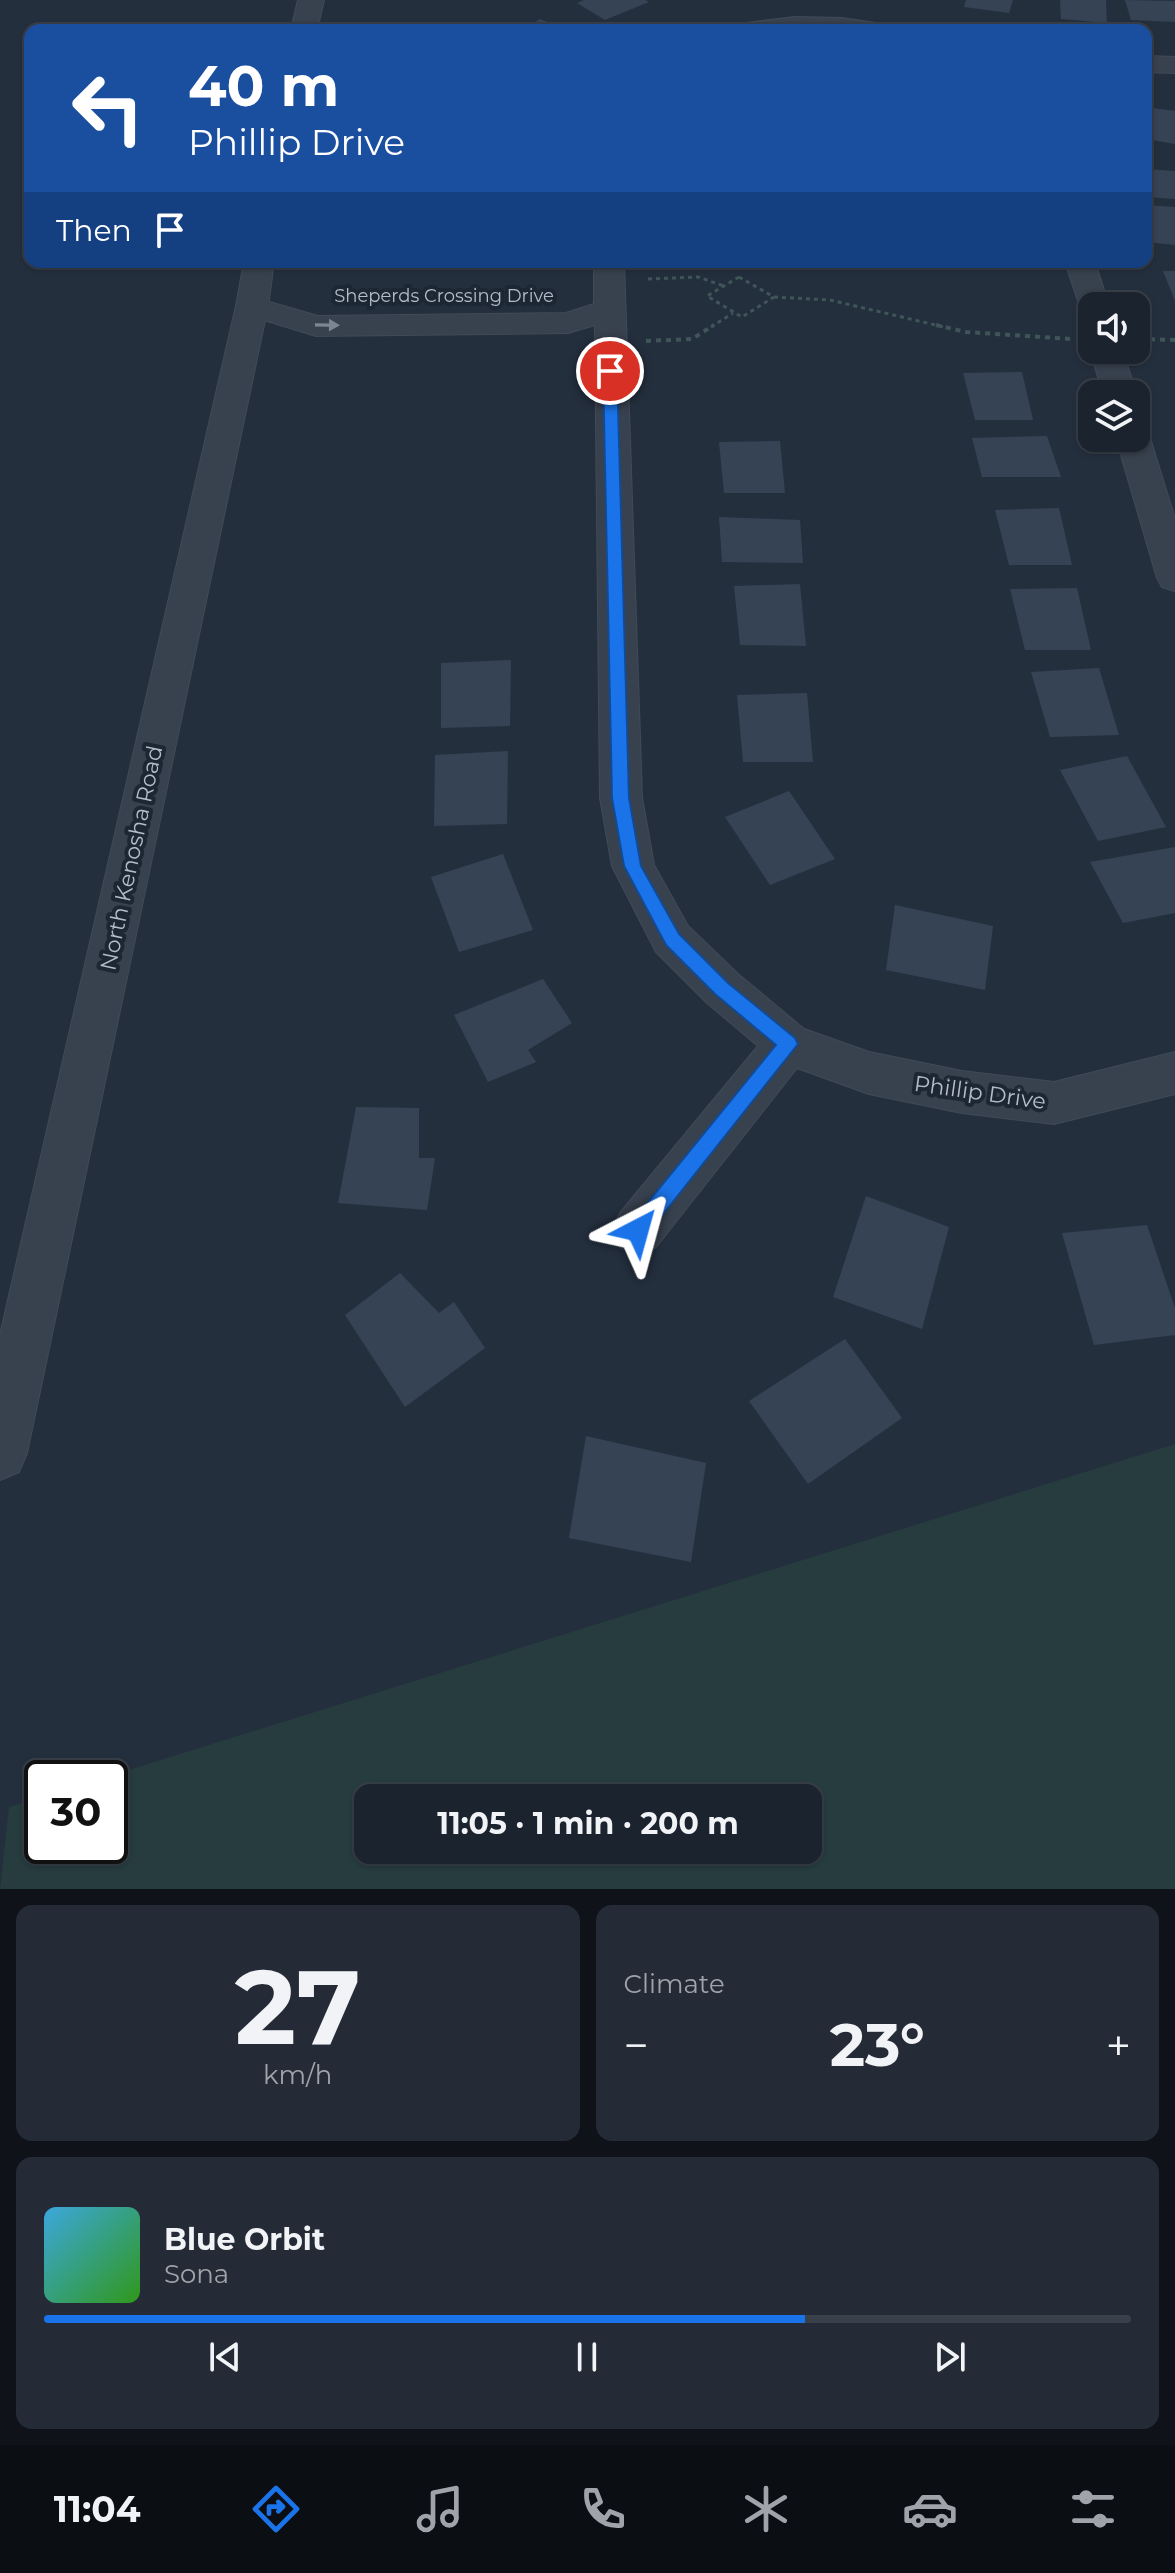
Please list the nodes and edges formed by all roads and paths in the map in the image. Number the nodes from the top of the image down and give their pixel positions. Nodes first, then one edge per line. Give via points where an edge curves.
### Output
1 (311, 0) edge
2 (305, 24) edge
3 (1152, 64) edge
4 (1175, 65) edge
5 (258, 268) edge
6 (609, 268) edge
7 (1082, 268) edge
8 (1089, 292) edge
9 (319, 296) dead end
10 (381, 296) dead end
11 (774, 297) junction
12 (252, 306) junction
13 (733, 312) junction
14 (609, 325) junction
15 (1150, 339) edge
16 (1175, 340) edge
17 (1078, 343) edge
18 (1137, 452) edge
19 (1175, 578) edge
20 (788, 1044) junction
21 (1175, 1073) edge
22 (638, 1230) dead end
23 (0, 1453) edge

1 - 2 street
3 - 4 street
5 - 12 street, North Kenosha Road
6 - 14 street, Phillip Drive
7 - 8 street
9 - 12 street, Sheperds Crossing Drive
10 - 14 street, Sheperds Crossing Drive via 568,297
11 - 13 path via 742,317
11 - 13 path via 739,277 707,296
11 - 17 path via 830,300 966,332
12 -> 14 street, Sheperds Crossing Drive via 316,326
12 - 23 street, North Kenosha Road
13 - 14 path via 692,339
14 - 20 street, Phillip Drive via 621,798 633,866 672,939
15 - 16 path
18 - 19 street
20 - 21 street, Phillip Drive via 869,1073 1054,1103
20 - 22 street

